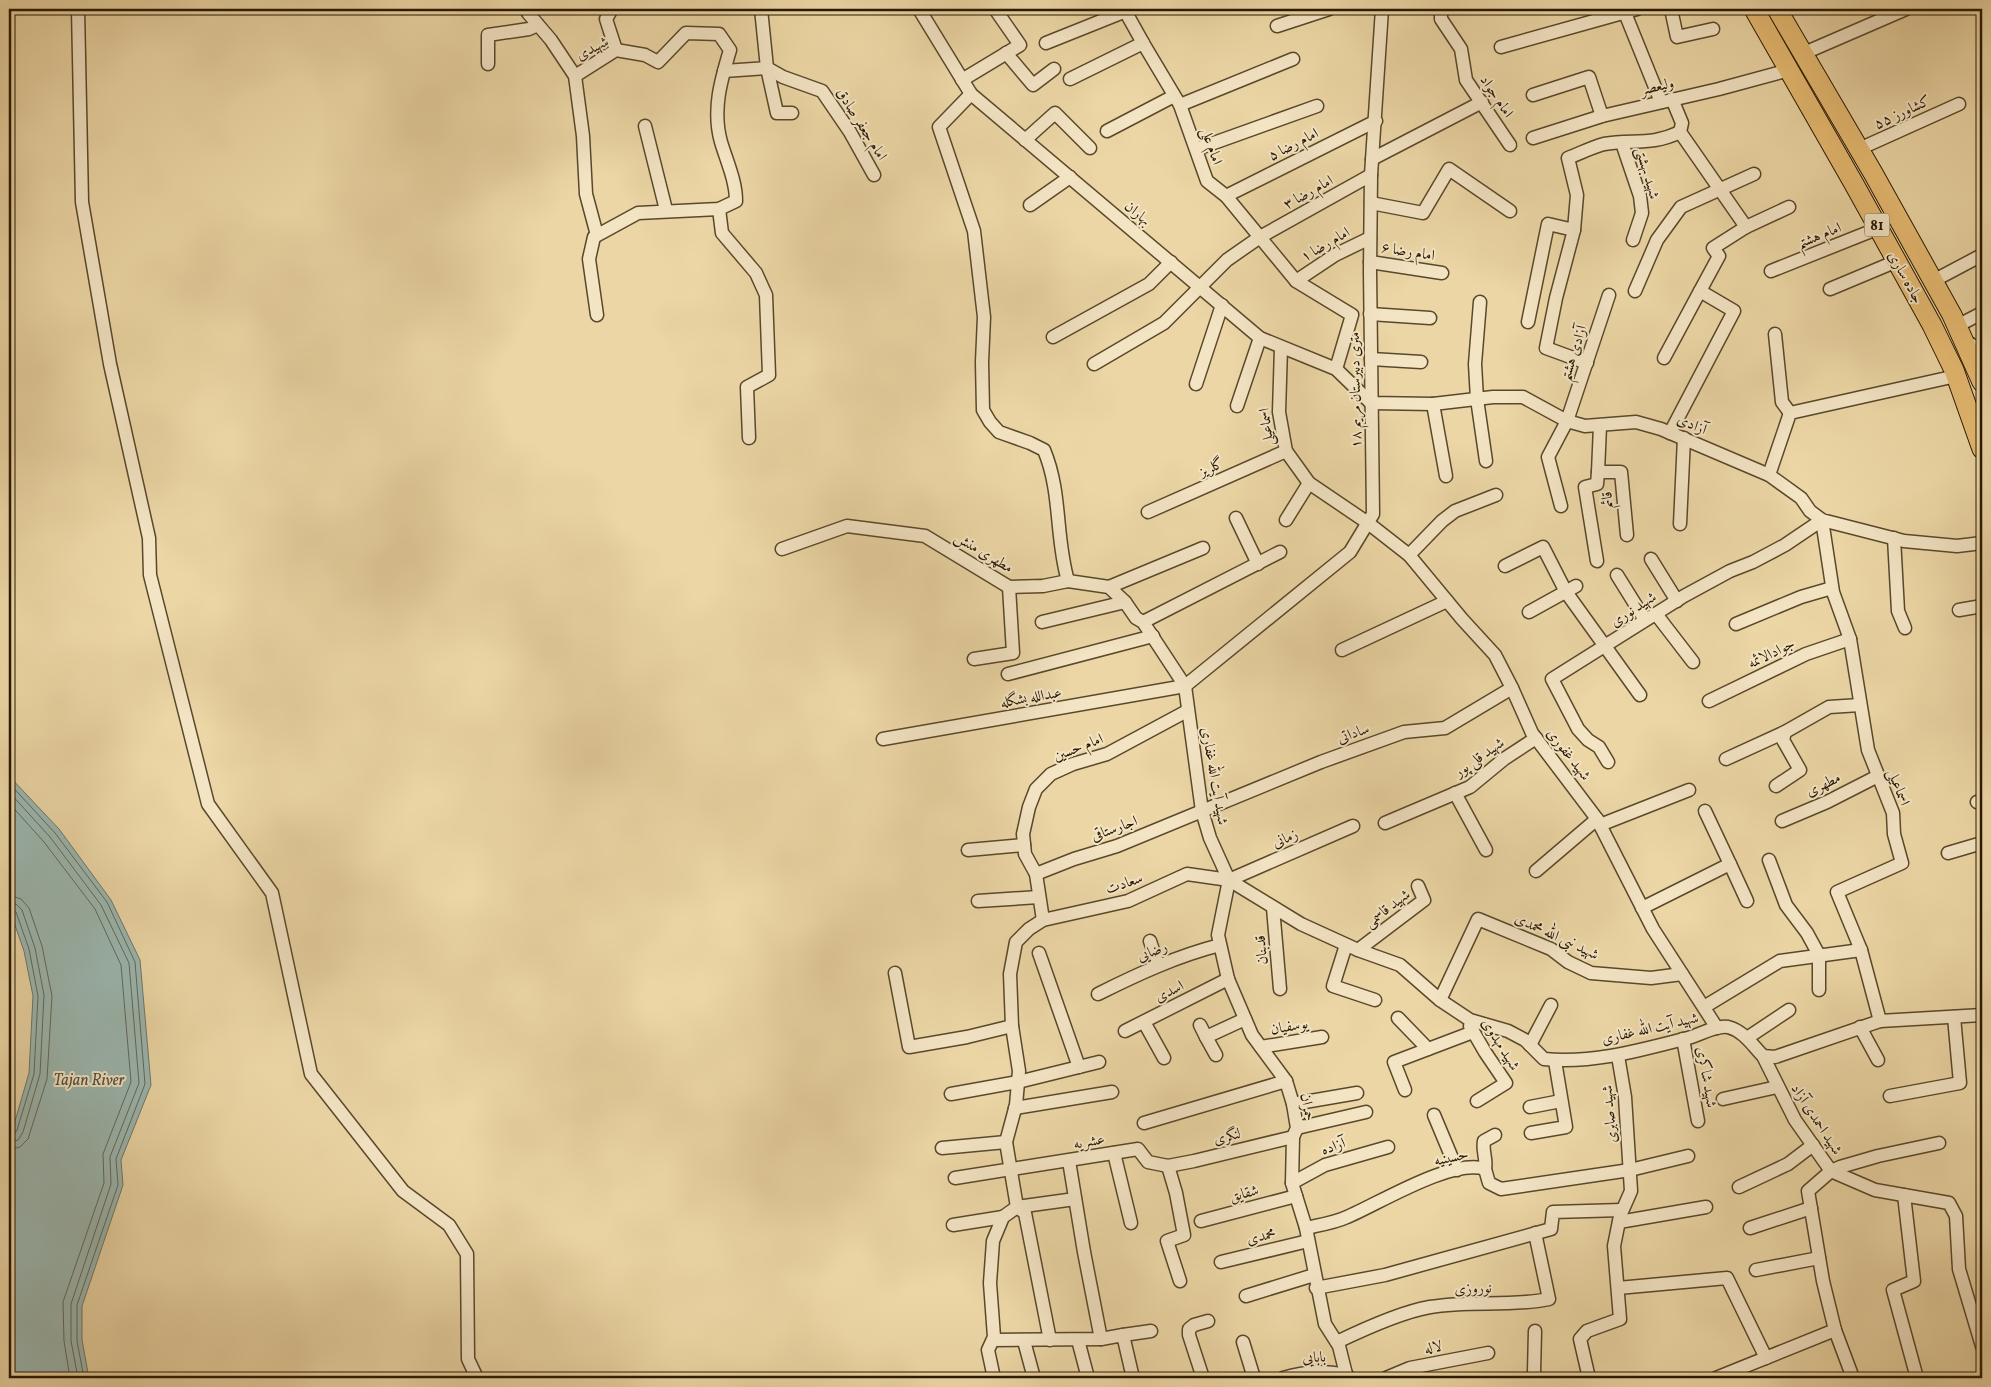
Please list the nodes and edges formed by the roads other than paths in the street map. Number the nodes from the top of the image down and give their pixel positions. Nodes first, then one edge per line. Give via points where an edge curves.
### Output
1 (78, 9) edge
2 (529, 9) edge
3 (612, 9) edge
4 (761, 9) edge
5 (919, 9) edge
6 (995, 9) edge
7 (1329, 9) edge
8 (1382, 9) edge
9 (1441, 9) edge
10 (1671, 9) edge
11 (1754, 9) edge
12 (1777, 9) edge
13 (1906, 9) edge
14 (1125, 10) edge
15 (1631, 11) edge
16 (538, 24) junction
17 (1277, 26) dead end
18 (1713, 29) dead end
19 (1046, 43) dead end
20 (1143, 43) junction
21 (1501, 47) dead end
22 (616, 50) junction
23 (1006, 53) junction
24 (1802, 54) junction
25 (1293, 59) dead end
26 (488, 64) dead end
27 (767, 68) junction
28 (1054, 69) dead end
29 (1789, 70) junction
30 (724, 72) junction
31 (575, 76) junction
32 (1070, 79) dead end
33 (962, 80) junction
34 (971, 94) junction
35 (1533, 95) dead end
36 (1177, 100) junction
37 (1666, 101) junction
38 (1482, 102) junction
39 (1959, 104) dead end
40 (1317, 106) dead end
41 (792, 113) dead end
42 (1602, 116) junction
43 (1376, 121) junction
44 (645, 126) dead end
45 (1107, 131) dead end
46 (1680, 132) junction
47 (1533, 138) dead end
48 (1025, 140) junction
49 (1622, 143) junction
50 (1510, 145) dead end
51 (1090, 148) dead end
52 (1196, 149) junction
53 (1859, 149) junction
54 (1372, 159) junction
55 (1754, 174) dead end
56 (874, 175) dead end
57 (1371, 175) junction
58 (1070, 177) junction
59 (1720, 190) junction
60 (1226, 196) junction
61 (1371, 203) junction
62 (1030, 205) dead end
63 (1789, 207) dead end
64 (719, 209) junction
65 (666, 210) junction
66 (1510, 211) dead end
67 (1746, 227) junction
68 (1879, 228) junction
69 (1574, 230) junction
70 (597, 235) junction
71 (1260, 237) junction
72 (1370, 238) junction
73 (1633, 240) dead end
74 (1982, 255) edge
75 (1897, 261) junction
76 (1171, 262) junction
77 (1370, 262) junction
78 (1771, 271) dead end
79 (1442, 273) dead end
80 (1294, 279) junction
81 (1933, 280) junction
82 (1200, 286) junction
83 (1830, 289) dead end
84 (1700, 290) junction
85 (1635, 291) dead end
86 (1609, 295) dead end
87 (1480, 302) dead end
88 (1222, 306) junction
89 (1370, 314) junction
90 (1982, 314) edge
91 (597, 315) dead end
92 (1430, 318) dead end
93 (1528, 322) dead end
94 (1961, 333) junction
95 (1775, 334) dead end
96 (1054, 337) dead end
97 (1260, 338) junction
98 (1281, 348) junction
99 (1982, 351) edge
100 (1664, 358) dead end
101 (1371, 360) junction
102 (1421, 362) dead end
103 (1587, 363) junction
104 (1094, 364) dead end
105 (1336, 369) junction
106 (1956, 376) junction
107 (1982, 382) edge
108 (1196, 384) dead end
109 (1477, 399) junction
110 (1371, 403) junction
111 (1433, 404) junction
112 (1236, 406) dead end
113 (1790, 413) junction
114 (1567, 421) junction
115 (1600, 426) junction
116 (1670, 432) junction
117 (749, 438) dead end
118 (1684, 438) junction
119 (1982, 449) edge
120 (1286, 451) junction
121 (1486, 461) dead end
122 (1598, 472) junction
123 (1769, 475) junction
124 (1446, 476) dead end
125 (1309, 483) junction
126 (1496, 495) dead end
127 (1561, 506) dead end
128 (1148, 512) dead end
129 (1236, 518) dead end
130 (1286, 520) dead end
131 (1822, 520) junction
132 (1368, 523) junction
133 (1680, 524) dead end
134 (1627, 535) dead end
135 (1894, 538) junction
136 (1982, 543) edge
137 (1203, 548) dead end
138 (782, 549) dead end
139 (1280, 552) dead end
140 (1409, 555) junction
141 (1651, 559) dead end
142 (1597, 561) dead end
143 (1258, 564) junction
144 (1505, 566) dead end
145 (1617, 575) dead end
146 (1068, 581) junction
147 (1009, 587) junction
148 (1109, 587) junction
149 (1832, 588) junction
150 (1571, 589) junction
151 (1677, 600) junction
152 (1447, 601) junction
153 (1126, 602) junction
154 (1982, 606) edge
155 (1959, 610) dead end
156 (1529, 612) dead end
157 (1650, 617) junction
158 (1042, 622) dead end
159 (1144, 622) junction
160 (1736, 624) dead end
161 (1905, 628) dead end
162 (1152, 636) junction
163 (1850, 639) junction
164 (1604, 647) junction
165 (1342, 650) dead end
166 (974, 660) dead end
167 (1693, 662) dead end
168 (1008, 674) dead end
169 (1185, 686) junction
170 (1512, 688) junction
171 (1640, 695) dead end
172 (1709, 701) dead end
173 (1860, 705) junction
174 (1187, 711) junction
175 (1785, 732) junction
176 (1536, 738) junction
177 (883, 739) dead end
178 (1726, 759) dead end
179 (1608, 762) dead end
180 (1878, 776) junction
181 (1776, 786) dead end
182 (1689, 790) dead end
183 (1455, 793) junction
184 (1202, 811) junction
185 (1705, 811) dead end
186 (1782, 821) dead end
187 (1598, 822) junction
188 (1385, 823) dead end
189 (1353, 826) dead end
190 (1982, 844) edge
191 (1024, 845) junction
192 (968, 850) dead end
193 (1486, 850) dead end
194 (1948, 853) dead end
195 (1769, 860) dead end
196 (1730, 864) junction
197 (1536, 871) dead end
198 (1036, 874) junction
199 (1229, 880) junction
200 (1418, 886) dead end
201 (1040, 897) junction
202 (978, 901) dead end
203 (1747, 901) dead end
204 (1274, 908) junction
205 (1642, 908) junction
206 (1043, 920) junction
207 (1150, 941) dead end
208 (1220, 945) junction
209 (1352, 948) junction
210 (1862, 950) junction
211 (1039, 953) dead end
212 (1819, 955) junction
213 (1158, 965) junction
214 (895, 973) dead end
215 (1682, 974) junction
216 (1228, 979) junction
217 (1280, 989) dead end
218 (1818, 990) dead end
219 (1098, 994) dead end
220 (1375, 1000) dead end
221 (1440, 1000) junction
222 (1551, 1005) dead end
223 (1704, 1007) junction
224 (1789, 1010) dead end
225 (1982, 1015) edge
226 (1954, 1016) junction
227 (1466, 1017) junction
228 (1398, 1018) dead end
229 (1245, 1019) junction
230 (1880, 1021) junction
231 (1144, 1022) junction
232 (1200, 1025) dead end
233 (1012, 1026) junction
234 (1860, 1027) junction
235 (1717, 1028) junction
236 (1125, 1031) dead end
237 (1473, 1032) junction
238 (1206, 1037) junction
239 (1322, 1037) dead end
240 (1747, 1038) junction
241 (1684, 1039) junction
242 (1530, 1045) junction
243 (1261, 1048) junction
244 (1428, 1049) junction
245 (1216, 1055) dead end
246 (1618, 1056) junction
247 (1763, 1056) junction
248 (1164, 1058) dead end
249 (1555, 1060) junction
250 (1878, 1060) dead end
251 (1098, 1062) dead end
252 (1079, 1066) junction
253 (1286, 1081) junction
254 (1018, 1082) junction
255 (1777, 1087) junction
256 (1405, 1090) dead end
257 (1112, 1092) dead end
258 (1357, 1093) dead end
259 (951, 1094) dead end
260 (1890, 1096) dead end
261 (1723, 1099) dead end
262 (1477, 1101) dead end
263 (1561, 1101) junction
264 (1293, 1104) junction
265 (1530, 1107) dead end
266 (1015, 1108) junction
267 (1366, 1112) dead end
268 (1434, 1115) dead end
269 (1698, 1121) dead end
270 (1144, 1123) dead end
271 (1295, 1133) junction
272 (1531, 1133) dead end
273 (1495, 1135) dead end
274 (1006, 1142) junction
275 (1939, 1142) dead end
276 (1813, 1145) junction
277 (1388, 1147) dead end
278 (942, 1148) dead end
279 (1114, 1153) junction
280 (1688, 1156) dead end
281 (1069, 1161) junction
282 (1168, 1166) junction
283 (1010, 1170) junction
284 (1457, 1170) junction
285 (1485, 1170) junction
286 (1630, 1170) junction
287 (1831, 1171) junction
288 (955, 1178) dead end
289 (1292, 1183) junction
290 (1739, 1187) dead end
291 (1904, 1195) junction
292 (1296, 1196) junction
293 (1075, 1199) junction
294 (1017, 1207) junction
295 (1706, 1207) dead end
296 (1811, 1208) junction
297 (1622, 1210) junction
298 (1003, 1217) junction
299 (1201, 1221) dead end
300 (1618, 1222) junction
301 (1131, 1223) dead end
302 (953, 1225) dead end
303 (1306, 1228) junction
304 (1750, 1228) dead end
305 (1535, 1233) junction
306 (1308, 1241) junction
307 (1819, 1258) junction
308 (1221, 1262) dead end
309 (1756, 1270) dead end
310 (1180, 1281) dead end
311 (1315, 1281) junction
312 (1618, 1288) junction
313 (1246, 1296) dead end
314 (1208, 1321) dead end
315 (1835, 1330) junction
316 (1151, 1331) dead end
317 (1535, 1331) dead end
318 (1124, 1335) junction
319 (1101, 1339) junction
320 (993, 1340) junction
321 (1024, 1340) junction
322 (1050, 1340) junction
323 (1078, 1340) junction
324 (1243, 1342) dead end
325 (1337, 1342) junction
326 (1982, 1346) edge
327 (1488, 1353) dead end
328 (1766, 1358) junction
329 (1740, 1374) edge
330 (1347, 1376) edge
331 (476, 1378) edge
332 (994, 1378) edge
333 (1034, 1378) edge
334 (1088, 1378) edge
335 (1133, 1378) edge
336 (1203, 1378) edge
337 (1254, 1378) edge
338 (1283, 1378) edge
339 (1386, 1378) edge
340 (1536, 1378) edge
341 (1589, 1378) edge
342 (1716, 1378) edge
343 (1853, 1378) edge
344 (1917, 1378) edge

1 - 331 street via 82,202 110,364 149,538 150,575 208,804 272,894 311,1074 404,1191 448,1225 467,1254 468,1359
2 - 16 street via 528,13
3 - 22 street via 606,19
4 - 27 street
5 - 33 street, بهاران
6 - 23 street via 1020,45
7 - 17 street
8 - 43 street, ۱۸ متری دبیرستان مریم
9 - 38 street, امام جواد via 1441,19 1462,49 1466,80
10 - 18 street via 1677,37
11 - 29 highway, جاده ساری / 81
12 - 24 highway, جاده ساری / 81
13 - 24 street
14 - 19 street
14 - 20 street, امام علی
15 - 21 street
15 - 37 street
16 - 26 street via 529,29 488,35
16 - 31 street
20 - 32 street
20 - 36 street, امام علی
22 - 30 street, شهیدی via 646,55 658,62 686,32 719,34 730,50
22 - 31 street, شهیدی
23 - 28 street via 1033,85
23 - 33 street
24 - 53 highway, جاده ساری / 81
25 - 36 street
27 - 30 street
27 - 41 street via 777,113
27 - 56 street, امام جعفر صادق via 822,91
29 - 37 street, ولیعصر
29 - 68 highway, جاده ساری / 81
30 - 64 street via 716,104 720,139 736,189 736,202
31 - 70 street via 586,194
33 - 34 street, بهاران
34 - 48 street, بهاران
34 - 146 street via 940,127 974,231 984,317 983,410 999,432 1044,450 1055,485 1062,560
35 - 42 street via 1588,77
36 - 45 street
36 - 52 street, امام علی
37 - 42 street, ولیعصر
37 - 46 street via 1682,122
38 - 50 street, امام جواد
38 - 54 street
39 - 53 street, کشاورز ۵۵
40 - 52 street
42 - 47 street, ولیعصر
43 - 54 street, ۱۸ متری دبیرستان مریم
43 - 60 street, امام رضا ۵
44 - 65 street
46 - 49 street via 1665,140
46 - 59 street
48 - 51 street via 1055,113
48 - 58 street, بهاران
49 - 69 street via 1602,145 1568,158 1577,195
49 - 73 street, شهید بهشتی via 1640,196 1642,213
52 - 60 street, امام علی via 1207,181
53 - 81 highway, جاده ساری / 81
54 - 57 street, ۱۸ متری دبیرستان مریم
55 - 59 street
57 - 61 street, ۱۸ متری دبیرستان مریم
57 - 71 street, امام رضا ۳
58 - 62 street
58 - 76 street, بهاران
59 - 67 street
59 - 85 street via 1681,207 1657,240
60 - 71 street, امام علی
61 - 66 street via 1424,213 1449,169
61 - 72 street, ۱۸ متری دبیرستان مریم
63 - 67 street
64 - 65 street
64 - 117 street via 722,234 756,273 766,295 769,375 747,387
65 - 70 street via 638,213
67 - 84 street via 1714,248 1720,256
68 - 75 highway, جاده ساری / 81
68 - 78 street, امام هشتم
69 - 93 street via 1548,224
69 - 103 street via 1546,348
70 - 91 street via 594,236 589,259
71 - 80 street, امام علی
71 - 82 street, امام رضا ۳ via 1227,260
72 - 77 street, ۱۸ متری دبیرستان مریم
72 - 80 street, امام رضا ۱ via 1335,254
74 - 81 street
75 - 83 street
75 - 106 highway, جاده ساری / 81
76 - 82 street, بهاران
76 - 96 street via 1149,284
77 - 79 street, امام رضا ۶
77 - 89 street, ۱۸ متری دبیرستان مریم
80 - 105 street, امام علی via 1352,315
81 - 94 highway, جاده ساری / 81
82 - 88 street, بهاران
82 - 104 street, امام رضا ۳ via 1164,323
84 - 100 street
84 - 116 street via 1734,311
86 - 103 street, آزادی هشتم
87 - 109 street via 1475,364
88 - 97 street, بهاران
88 - 108 street
89 - 92 street
89 - 101 street, ۱۸ متری دبیرستان مریم
90 - 94 street
94 - 99 street
94 - 107 highway, جاده ساری / 81
95 - 113 street via 1782,402
97 - 98 street, بهاران
97 - 112 street
98 - 105 street, بهاران
98 - 120 street, اسماعیلی via 1279,412
101 - 102 street
101 - 110 street, ۱۸ متری دبیرستان مریم
103 - 114 street, آزادی هشتم
105 - 110 street, بهاران
106 - 113 street
106 - 119 highway, جاده ساری / 81
109 - 111 street, آزادی
109 - 114 street, آزادی via 1523,397
109 - 121 street
110 - 111 street, آزادی
110 - 132 street, ۱۸ متری دبیرستان مریم via 1373,514
111 - 124 street
113 - 123 street
114 - 115 street, آزادی
114 - 127 street, آزادی هشتم via 1548,457
115 - 116 street, آزادی via 1636,422
115 - 122 street, قائم
116 - 118 street, آزادی
118 - 123 street, آزادی
118 - 133 street
120 - 125 street, اسماعیلی
120 - 128 street, گلریز
122 - 134 street, قائم via 1621,472
122 - 142 street via 1597,484 1585,487
123 - 131 street, آزادی via 1801,498
125 - 130 street
125 - 132 street, اسماعیلی
126 - 140 street via 1455,511
129 - 143 street
131 - 135 street
131 - 149 street, اسماعیلی
131 - 151 street, شهید نوری via 1777,549
132 - 140 street, شهید غفوری
132 - 169 street, ۱۸ متری دبیرستان مریم via 1350,552
135 - 136 street via 1957,546
135 - 161 street via 1898,611
137 - 148 street
138 - 147 street, مطهری منش via 848,526 925,536
139 - 143 street
140 - 152 street, شهید غفوری
141 - 151 street
143 - 159 street
144 - 150 street via 1543,547
145 - 157 street
146 - 147 street, مطهری منش
146 - 148 street, مطهری منش
147 - 166 street via 1013,653
148 - 153 street
149 - 160 street
149 - 163 street, اسماعیلی
150 - 156 street
150 - 164 street
151 - 157 street, شهید نوری
152 - 165 street
152 - 170 street, شهید غفوری via 1495,655
153 - 158 street
153 - 159 street via 1136,618
154 - 155 street
157 - 164 street, شهید نوری
157 - 167 street
159 - 162 street
162 - 168 street
162 - 169 street
163 - 172 street, جوادالائمه via 1806,654
163 - 173 street, اسماعیلی
164 - 171 street
164 - 179 street, شهید نوری via 1552,679 1578,729 1599,747
169 - 174 street, شهید آیت الله غفاری
169 - 177 street, عبدالله بشگله
170 - 176 street, شهید غفوری
170 - 184 street, ساداتی via 1445,728 1404,732
173 - 175 street via 1829,707
173 - 180 street, اسماعیلی via 1868,750
174 - 184 street, شهید آیت الله غفاری
174 - 191 street, امام حسین via 1108,754 1051,774 1036,790 1029,807
175 - 178 street
175 - 181 street via 1783,740 1800,770
176 - 183 street, شهید قلی پور via 1470,787
176 - 187 street, شهید غفوری
180 - 186 street, مطهری
180 - 210 street, اسماعیلی via 1893,813 1894,834 1902,863 1837,892
182 - 187 street
183 - 188 street, شهید قلی پور
183 - 193 street
184 - 198 street, اجارستاقی via 1117,846
184 - 199 street, شهید آیت الله غفاری
185 - 196 street
187 - 197 street
187 - 205 street, شهید غفوری
189 - 199 street, زمانی
190 - 194 street
191 - 192 street
191 - 198 street, امام حسین via 1025,854
195 - 212 street via 1786,905 1807,932
196 - 203 street
196 - 205 street
198 - 201 street, امام حسین
199 - 204 street
199 - 206 street, سعادت via 1187,874 1128,901
199 - 208 street, چمران via 1218,934
200 - 209 street, شهید قاسمی via 1424,900
201 - 202 street
201 - 206 street, امام حسین
204 - 209 street
204 - 217 street, قدبنان
205 - 215 street, شهید غفوری
206 - 233 street, سعادت via 1016,942 1010,974
207 - 213 street
208 - 213 street, رضایی
208 - 216 street, چمران
209 - 220 street via 1333,986
209 - 221 street via 1400,965
210 - 212 street
210 - 230 street, اسماعیلی
211 - 252 street
212 - 218 street
212 - 223 street via 1780,961
213 - 219 street, رضایی
214 - 233 street via 909,1048
215 - 221 street, شهید نبی الله محمدی via 1651,978 1591,972 1568,962 1551,949 1478,919
215 - 223 street, شهید غفوری
216 - 229 street, چمران
216 - 231 street, اسدی
221 - 227 street
222 - 242 street
223 - 235 street, شهید غفوری
224 - 240 street
225 - 226 street
226 - 230 street
226 - 260 street via 1960,1083
227 - 237 street, شهید مهدوی
227 - 242 street via 1508,1031
228 - 244 street
229 - 238 street
229 - 243 street, چمران
230 - 234 street
231 - 236 street, اسدی
231 - 248 street
232 - 238 street
233 - 254 street
234 - 247 street via 1775,1057
234 - 250 street
235 - 240 street, شهید آیت الله غفاری via 1728,1027
235 - 241 street, شهید آیت الله غفاری
237 - 244 street
237 - 262 street, شهید مهدوی via 1506,1083
238 - 245 street
239 - 243 street, یوسفیان
240 - 247 street, شهید آیت الله غفاری
241 - 246 street, شهید آیت الله غفاری
241 - 269 street, شهید شاکری
242 - 249 street via 1544,1059
243 - 253 street, چمران
244 - 256 street via 1394,1062
246 - 249 street, شهید آیت الله غفاری
246 - 286 street, شهید صابری via 1625,1097
247 - 255 street, شهید احمدی آزاد
249 - 263 street
251 - 252 street
252 - 254 street
253 - 264 street, چمران
253 - 270 street
254 - 259 street
254 - 266 street
255 - 261 street
255 - 276 street, شهید احمدی آزاد
257 - 266 street
258 - 264 street
263 - 265 street
263 - 272 street via 1566,1127
264 - 271 street, چمران
266 - 274 street
267 - 271 street, لنگری
268 - 284 street
271 - 282 street, لنگری
271 - 289 street, چمران
273 - 285 street via 1484,1140
274 - 278 street
274 - 283 street
275 - 287 street
276 - 287 street, شهید احمدی آزاد
276 - 290 street via 1788,1164
277 - 289 street, آزاده via 1325,1165
279 - 281 street, عشریه
279 - 282 street, عشریه via 1138,1149 1148,1162
279 - 301 street
280 - 286 street, حسینیه
281 - 283 street, عشریه
281 - 293 street
282 - 310 street via 1184,1235 1167,1241
283 - 288 street, عشریه
283 - 294 street
284 - 285 street, حسینیه via 1475,1166
284 - 303 street, حسینیه via 1438,1174 1345,1218
285 - 286 street, حسینیه via 1489,1183 1501,1189
286 - 297 street, شهید صابری via 1631,1191
287 - 291 street, شهید احمدی آزاد via 1875,1190
287 - 296 street via 1808,1191
289 - 292 street, چمران
291 - 326 street, شهید احمدی آزاد via 1949,1203 1956,1216 1959,1269
291 - 344 street via 1914,1281 1893,1290
292 - 299 street, شقایق
292 - 303 street, چمران
293 - 294 street
293 - 319 street
294 - 298 street
294 - 322 street via 1024,1213
295 - 300 street
296 - 304 street
296 - 307 street
297 - 300 street, شهید صابری
297 - 305 street via 1553,1212 1550,1229
298 - 302 street
298 - 320 street via 993,1242 990,1283
300 - 312 street, شهید صابری via 1614,1246
303 - 306 street, چمران
305 - 311 street via 1385,1275
305 - 325 street, نوروزی via 1549,1299 1528,1303 1430,1307 1376,1324
306 - 308 street, محمدی
306 - 311 street, چمران
307 - 309 street
307 - 315 street
311 - 313 street
311 - 325 street, چمران via 1325,1324
312 - 328 street via 1727,1278
312 - 341 street, شهید صابری via 1620,1319 1586,1331 1580,1339
314 - 336 street via 1189,1329
315 - 328 street
315 - 343 street
316 - 318 street
317 - 340 street
318 - 319 street
318 - 335 street
319 - 323 street
320 - 321 street
320 - 332 street via 988,1350
321 - 322 street
321 - 333 street
322 - 323 street
323 - 334 street
324 - 337 street
325 - 330 street, چمران
327 - 339 street, لاله via 1410,1368
328 - 329 street
329 - 342 street
330 - 338 street, بابایی via 1329,1371 1306,1371

